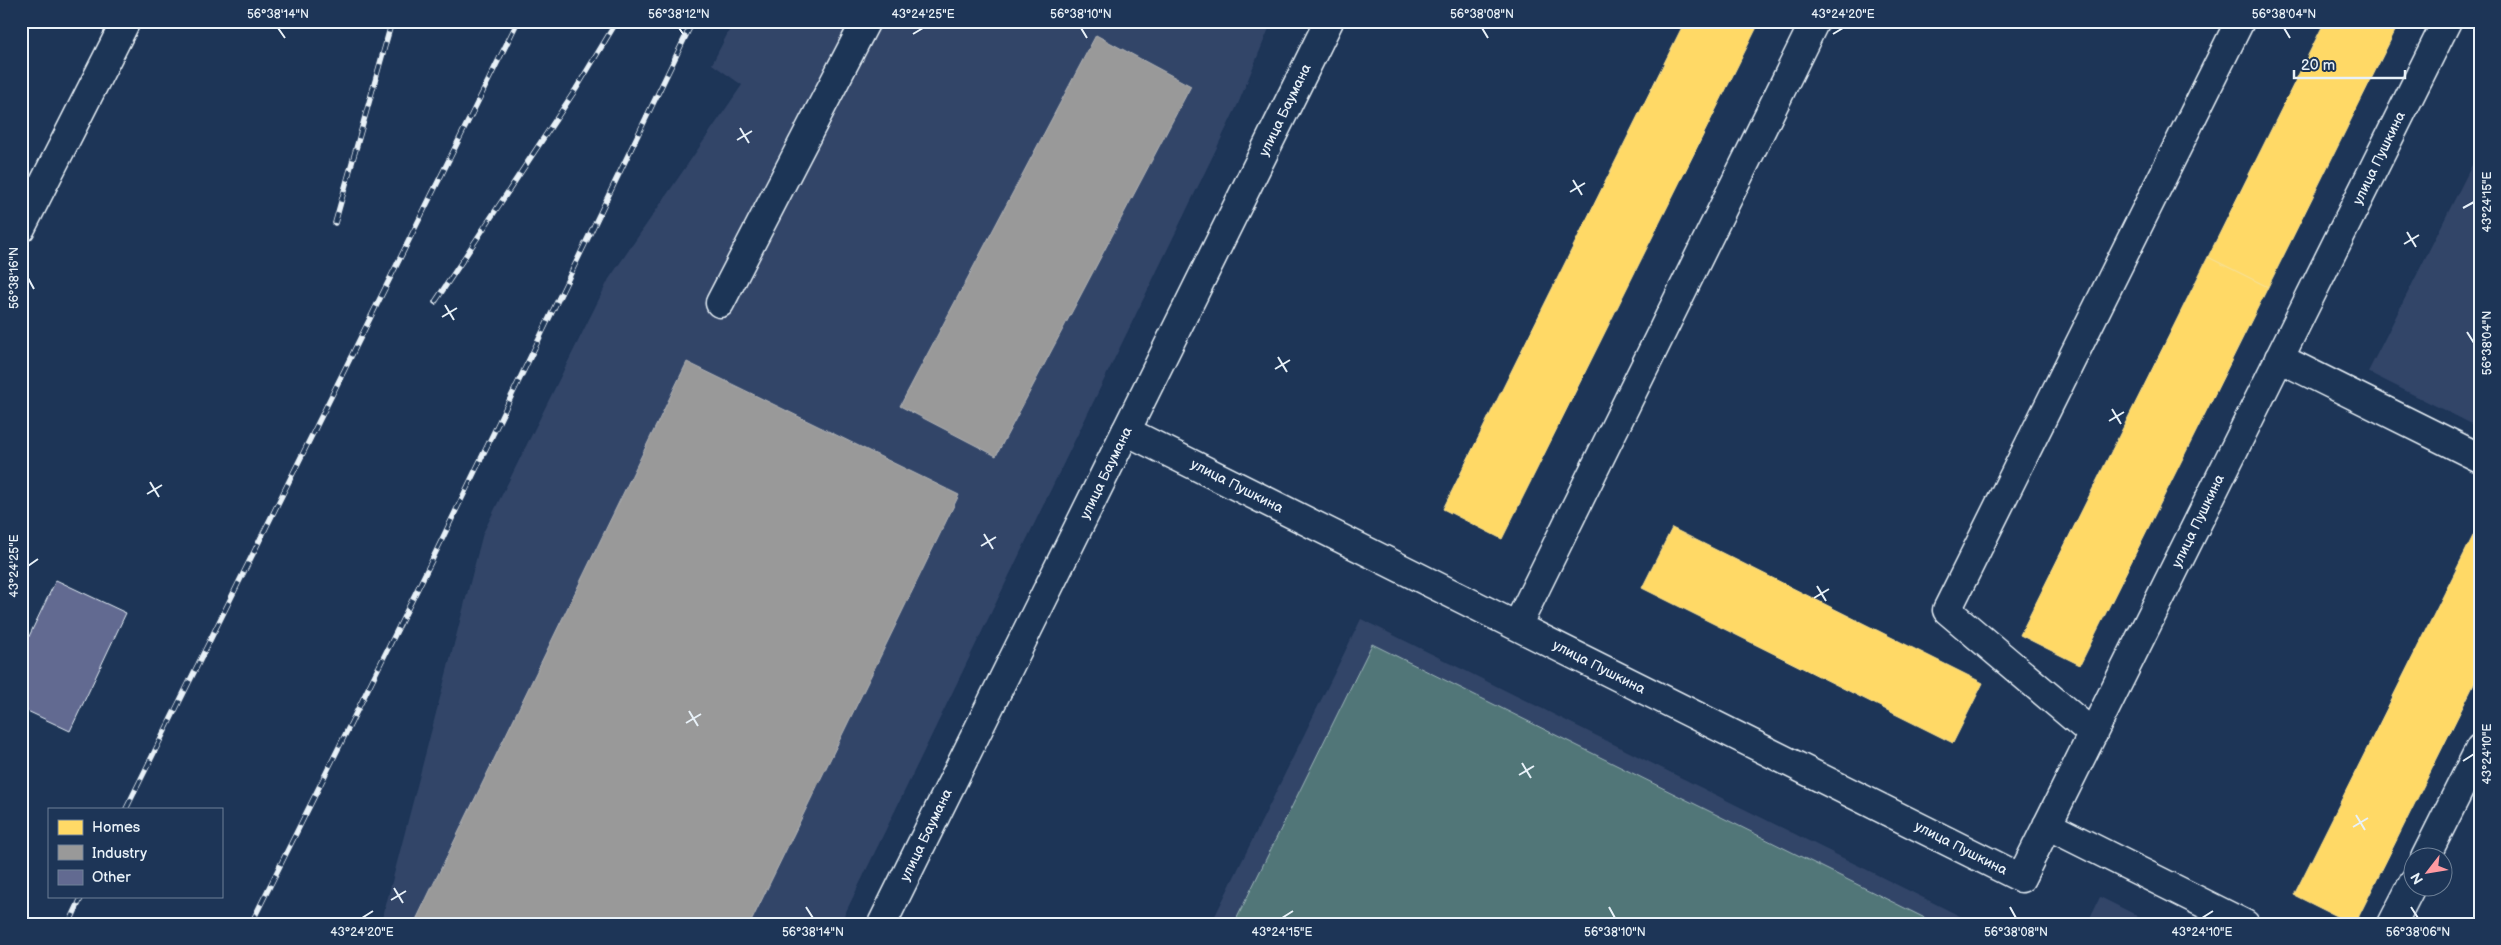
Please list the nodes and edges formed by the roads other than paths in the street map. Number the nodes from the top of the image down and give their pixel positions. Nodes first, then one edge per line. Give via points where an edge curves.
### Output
1 (126, 21) edge
2 (866, 21) edge
3 (1329, 21) edge
4 (1815, 21) edge
5 (2240, 21) edge
6 (2447, 21) edge
7 (21, 228) edge
8 (720, 303) dead end
9 (2279, 358) junction
10 (1126, 431) junction
11 (2480, 458) edge
12 (1517, 626) junction
13 (2093, 734) junction
14 (2480, 748) edge
15 (2047, 825) junction
16 (2430, 848) edge
17 (2405, 898) edge
18 (882, 924) edge
19 (2245, 924) edge
20 (2392, 924) edge

1 - 7 street
2 - 8 street
3 - 10 street, улица Баумана
4 - 12 street
5 - 13 street via 1947,610
6 - 9 street, улица Пушкина
9 - 11 street
9 - 13 street, улица Пушкина
10 - 12 street, улица Пушкина
10 - 18 street, улица Баумана
12 - 15 street, улица Пушкина via 2021,878
13 - 15 street, улица Пушкина
14 - 16 street
15 - 19 street
17 - 20 street

